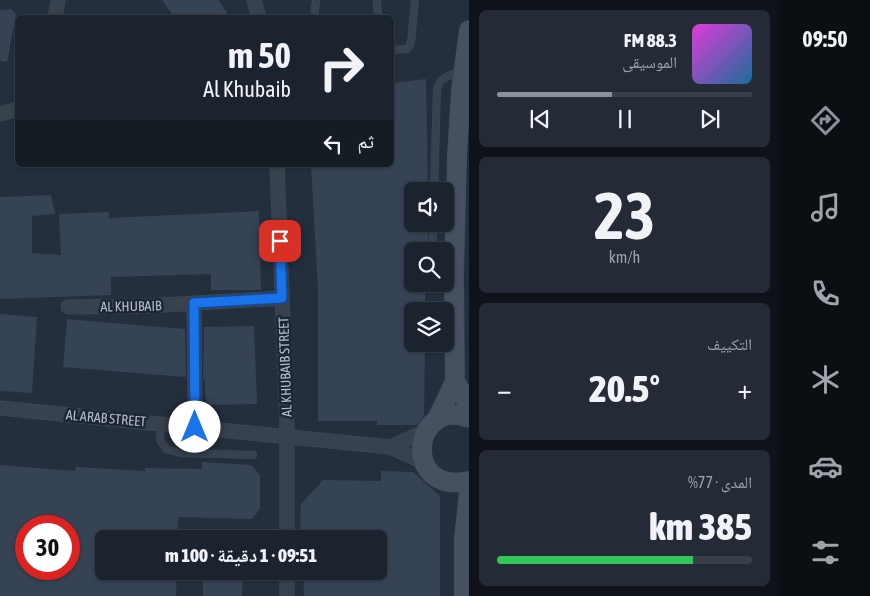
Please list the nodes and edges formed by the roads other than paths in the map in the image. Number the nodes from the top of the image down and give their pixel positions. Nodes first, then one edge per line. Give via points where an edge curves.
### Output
1 (58, 0) edge
2 (254, 0) edge
3 (316, 0) edge
4 (377, 0) edge
5 (415, 0) edge
6 (56, 15) edge
7 (258, 15) edge
8 (314, 15) edge
9 (378, 15) edge
10 (469, 30) edge
11 (394, 50) edge
12 (463, 69) junction
13 (465, 90) edge
14 (15, 110) edge
15 (0, 114) edge
16 (276, 167) edge
17 (434, 182) edge
18 (453, 242) edge
19 (451, 292) edge
20 (282, 298) junction
21 (194, 303) junction
22 (68, 307) dead end
23 (455, 381) junction
24 (469, 406) edge
25 (0, 408) edge
26 (469, 418) edge
27 (161, 423) junction
28 (431, 426) junction
29 (195, 427) junction
30 (287, 438) junction
31 (390, 447) junction
32 (253, 455) dead end
33 (423, 462) junction
34 (469, 481) edge
35 (469, 492) edge
36 (287, 530) edge
37 (287, 580) edge
38 (287, 596) edge
39 (464, 596) edge

1 - 6 street
2 - 7 street
3 - 8 lane
4 - 9 lane
5 - 11 lane via 411,43 407,49
10 - 12 street
12 - 13 street
12 - 17 lane via 438,84
13 - 18 street
14 - 15 street
16 - 20 street, AL KHUBAIB STREET
19 - 23 street
20 - 21 street, AL KHUBAIB
20 - 30 street, AL KHUBAIB STREET
21 - 22 street, AL KHUBAIB
21 - 29 street
23 - 24 street
23 - 28 street
25 - 27 street, AL ARAB STREET
26 - 28 street via 454,415
27 - 29 street, AL ARAB STREET
27 - 32 lane via 160,440 166,449 180,453
28 - 31 street, AL ARAB STREET
28 - 33 street via 421,452
29 - 30 street, AL ARAB STREET
30 - 31 street, AL ARAB STREET
30 - 36 street, AL KHUBAIB STREET
31 - 33 street, AL ARAB STREET
33 - 34 street via 440,480 451,483
35 - 39 street via 464,538
37 - 38 street

